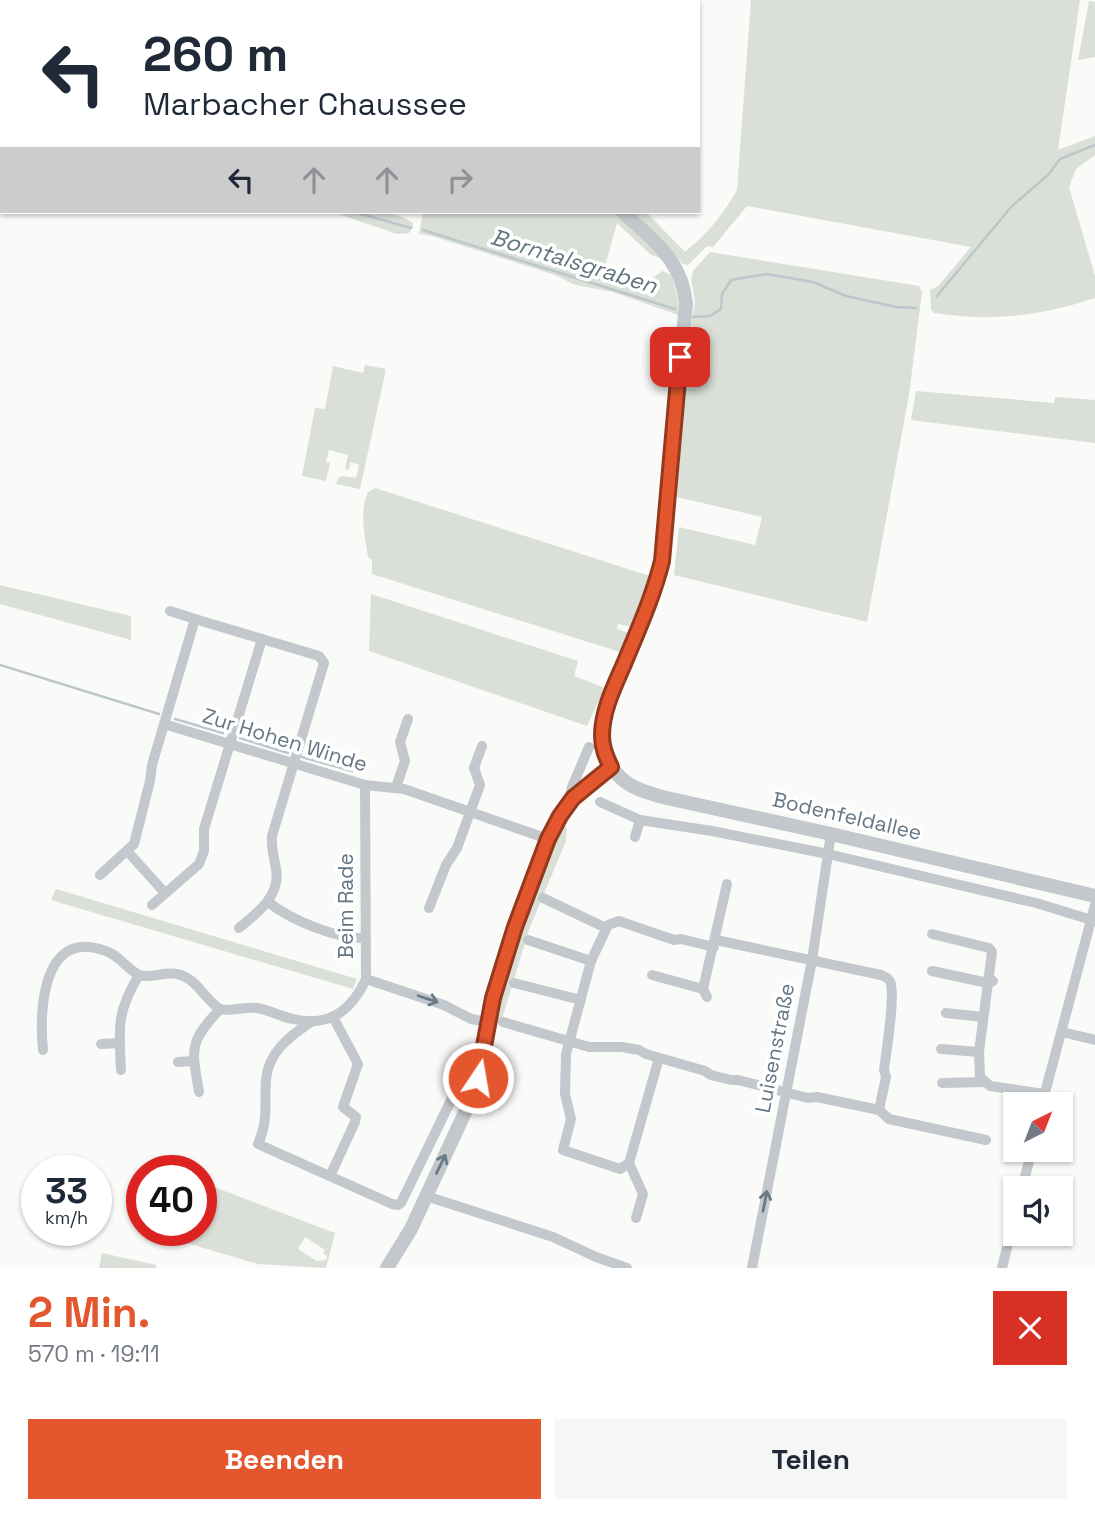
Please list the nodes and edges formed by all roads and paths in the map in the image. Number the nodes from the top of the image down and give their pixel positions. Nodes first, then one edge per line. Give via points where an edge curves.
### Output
1 (624, 214) edge
2 (170, 611) dead end
3 (195, 620) junction
4 (262, 639) junction
5 (408, 719) dead end
6 (163, 724) junction
7 (229, 744) junction
8 (482, 746) dead end
9 (589, 747) dead end
10 (293, 764) junction
11 (611, 767) junction
12 (365, 785) junction
13 (396, 787) junction
14 (600, 802) dead end
15 (569, 803) junction
16 (717, 808) junction
17 (471, 812) junction
18 (640, 820) junction
19 (712, 831) junction
20 (831, 834) junction
21 (635, 837) dead end
22 (548, 839) junction
23 (128, 852) junction
24 (828, 854) junction
25 (968, 865) junction
26 (100, 875) dead end
27 (727, 884) dead end
28 (963, 886) junction
29 (165, 893) junction
30 (1095, 896) edge
31 (543, 898) dead end
32 (268, 902) junction
33 (152, 905) dead end
34 (1095, 905) edge
35 (429, 908) dead end
36 (1093, 921) edge
37 (239, 928) dead end
38 (606, 928) junction
39 (932, 934) dead end
40 (365, 938) junction
41 (528, 940) dead end
42 (715, 944) junction
43 (812, 960) junction
44 (591, 961) junction
45 (932, 971) dead end
46 (139, 975) junction
47 (652, 975) dead end
48 (366, 979) junction
49 (990, 982) junction
50 (514, 983) dead end
51 (581, 1000) junction
52 (220, 1009) junction
53 (946, 1013) dead end
54 (333, 1017) junction
55 (983, 1017) junction
56 (311, 1022) junction
57 (496, 1022) junction
58 (1062, 1032) junction
59 (570, 1040) junction
60 (1095, 1040) edge
61 (120, 1043) junction
62 (101, 1044) dead end
63 (941, 1049) dead end
64 (43, 1050) dead end
65 (979, 1052) junction
66 (659, 1058) junction
67 (194, 1061) junction
68 (178, 1062) dead end
69 (480, 1066) junction
70 (121, 1070) dead end
71 (984, 1082) junction
72 (942, 1083) dead end
73 (199, 1092) dead end
74 (1014, 1092) edge
75 (1045, 1092) edge
76 (786, 1094) junction
77 (878, 1110) junction
78 (986, 1140) dead end
79 (629, 1163) junction
80 (332, 1177) junction
81 (426, 1196) junction
82 (636, 1218) dead end
83 (1007, 1246) edge
84 (387, 1268) edge
85 (627, 1268) edge
86 (752, 1268) edge
87 (1002, 1268) edge

1 - 11 street via 672,261 683,280 686,304 662,561 604,715 603,751
2 - 3 street
3 - 4 street
3 - 6 street
4 - 7 street
4 - 10 street via 319,656 324,663
5 - 13 street, Zur Hohen Winde via 400,742 405,761
6 - 7 street, Zur Hohen Winde
6 - 23 street via 137,838
7 - 10 street, Zur Hohen Winde
7 - 29 street via 204,829 202,860
8 - 17 street via 474,768 480,785
9 - 15 street
10 - 12 street, Zur Hohen Winde
10 - 32 street via 272,836 276,878
11 - 15 street
11 - 16 street, Bodenfeldallee via 638,789
12 - 13 street, Zur Hohen Winde
12 - 40 street, Beim Rade
13 - 17 street, Zur Hohen Winde
14 - 18 street, Bodenfeldallee
15 - 22 street
16 - 19 street
16 - 20 street, Bodenfeldallee
17 - 22 street, Zur Hohen Winde
17 - 35 street
18 - 19 street, Bodenfeldallee
18 - 21 street
19 - 24 street, Bodenfeldallee
20 - 24 street, Luisenstraße
20 - 25 street, Bodenfeldallee
22 - 57 street via 493,998
23 - 26 street
23 - 29 street
24 - 28 street, Bodenfeldallee
24 - 43 street, Luisenstraße
25 - 28 street
25 - 30 street, Bodenfeldallee
27 - 42 street
28 - 36 street, Bodenfeldallee
29 - 33 street
31 - 38 street
32 - 37 street
32 - 40 street via 297,921
34 - 36 street
36 - 58 street
38 - 42 street via 619,921 674,940
38 - 44 street
39 - 49 street via 992,949
40 - 48 street, Beim Rade
41 - 44 street
42 - 43 street
42 - 47 street via 705,993
43 - 76 street, Luisenstraße
43 - 77 street via 890,981 886,1077
44 - 51 street
45 - 49 street
46 - 52 street via 183,976
46 - 61 street via 121,1009
46 - 64 street via 101,949 80,948 60,957 45,988
48 - 54 street via 352,1003
48 -> 57 street, Beim Rade via 444,1005 471,1020
49 - 55 street
50 - 51 street
51 - 59 street
52 - 56 street via 258,1008
52 - 67 street via 199,1032
53 - 55 street
54 - 56 street
54 - 80 street via 358,1064 343,1107 356,1118
55 - 65 street
56 - 80 street via 272,1059 266,1076 266,1123 258,1144
57 - 59 street, Beim Rade
57 - 69 street
58 - 60 street
58 - 75 street
59 - 66 street, Beim Rade via 589,1047 632,1048
59 - 79 street via 565,1094 571,1119 562,1150 620,1169
61 - 62 street
61 - 70 street
63 - 65 street
65 - 71 street
66 - 76 street, Beim Rade
66 - 79 street
67 - 68 street
67 - 73 street
69 - 80 street via 456,1090 398,1205
81 -> 69 street via 461,1122
71 - 72 street
71 - 74 street
76 - 77 street, Beim Rade
86 -> 76 street, Luisenstraße
77 - 78 street, Beim Rade via 889,1119
79 - 82 street via 643,1194
81 - 84 street
81 - 85 street via 553,1237
83 - 87 street

